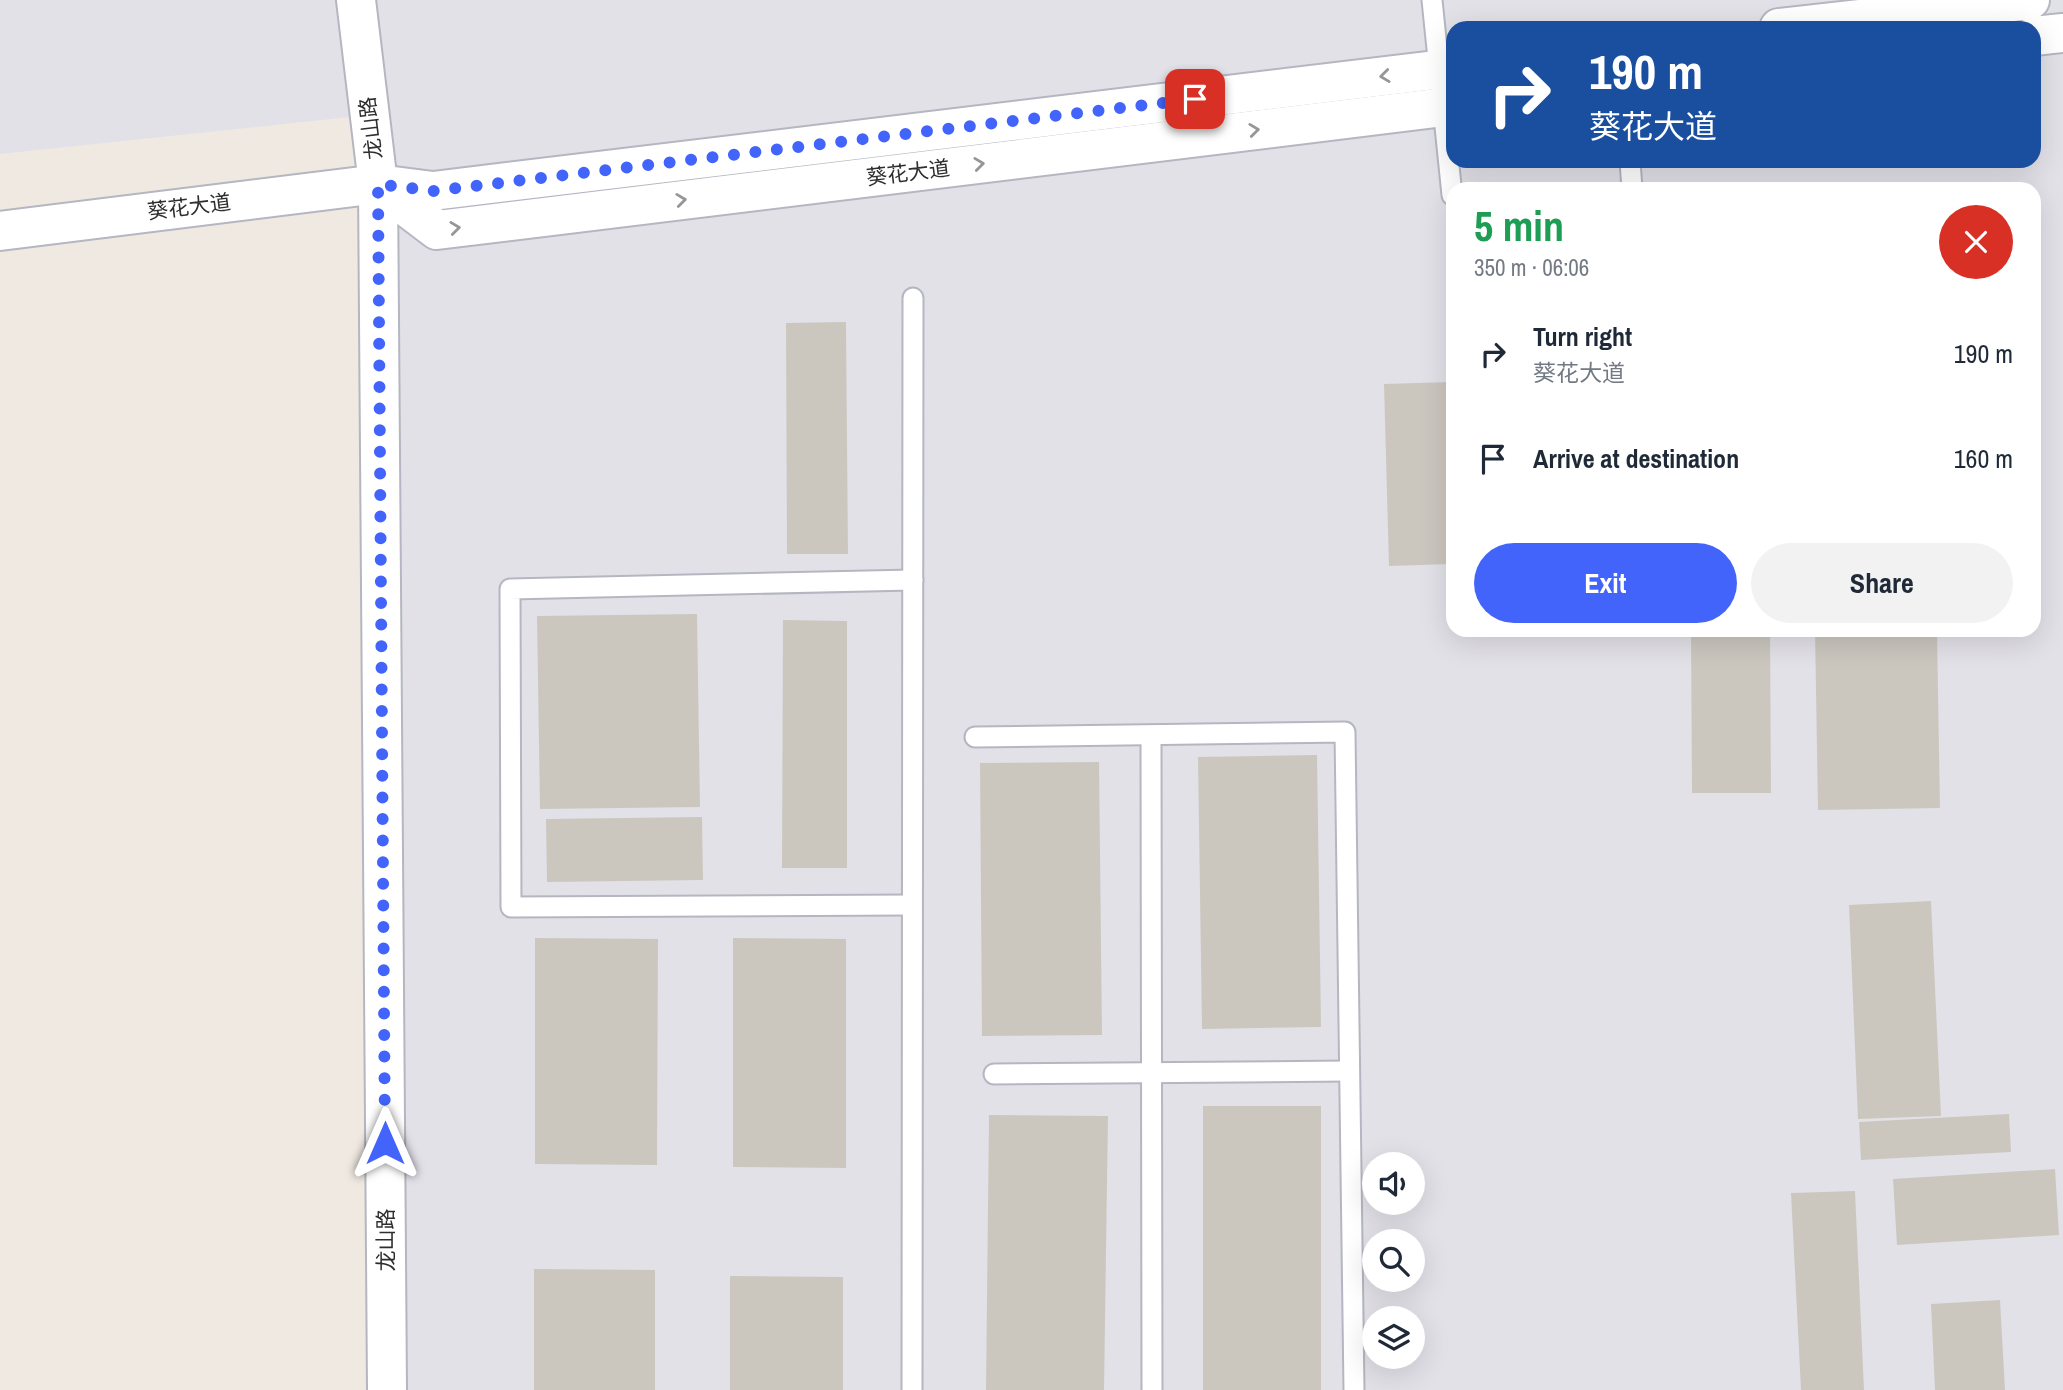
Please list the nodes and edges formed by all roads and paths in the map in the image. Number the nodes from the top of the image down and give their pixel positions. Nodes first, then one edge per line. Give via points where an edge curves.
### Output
1 (356, 0) edge
2 (1432, 0) edge
3 (2031, 0) edge
4 (1842, 21) edge
5 (2063, 33) edge
6 (2041, 35) edge
7 (1446, 68) edge
8 (1446, 107) edge
9 (378, 184) junction
10 (0, 231) edge
11 (913, 298) dead end
12 (913, 580) junction
13 (1151, 734) junction
14 (975, 737) dead end
15 (912, 905) junction
16 (1349, 1071) junction
17 (1151, 1072) junction
18 (994, 1074) dead end
19 (387, 1390) edge
20 (912, 1390) edge
21 (1152, 1390) edge
22 (1354, 1390) edge

1 - 9 street, 龙山路
2 - 7 lane
3 - 4 street
5 - 6 street
7 -> 9 street, 葵花大道 via 433,191
9 -> 8 street, 葵花大道 via 437,230
9 - 10 street, 葵花大道
9 - 19 street, 龙山路
11 - 12 lane
12 - 15 lane
12 - 15 lane via 510,589 510,907
13 - 14 lane
13 - 16 lane via 1345,732
13 - 17 lane
15 - 20 lane
16 - 17 lane
16 - 22 lane
17 - 18 lane
17 - 21 lane

